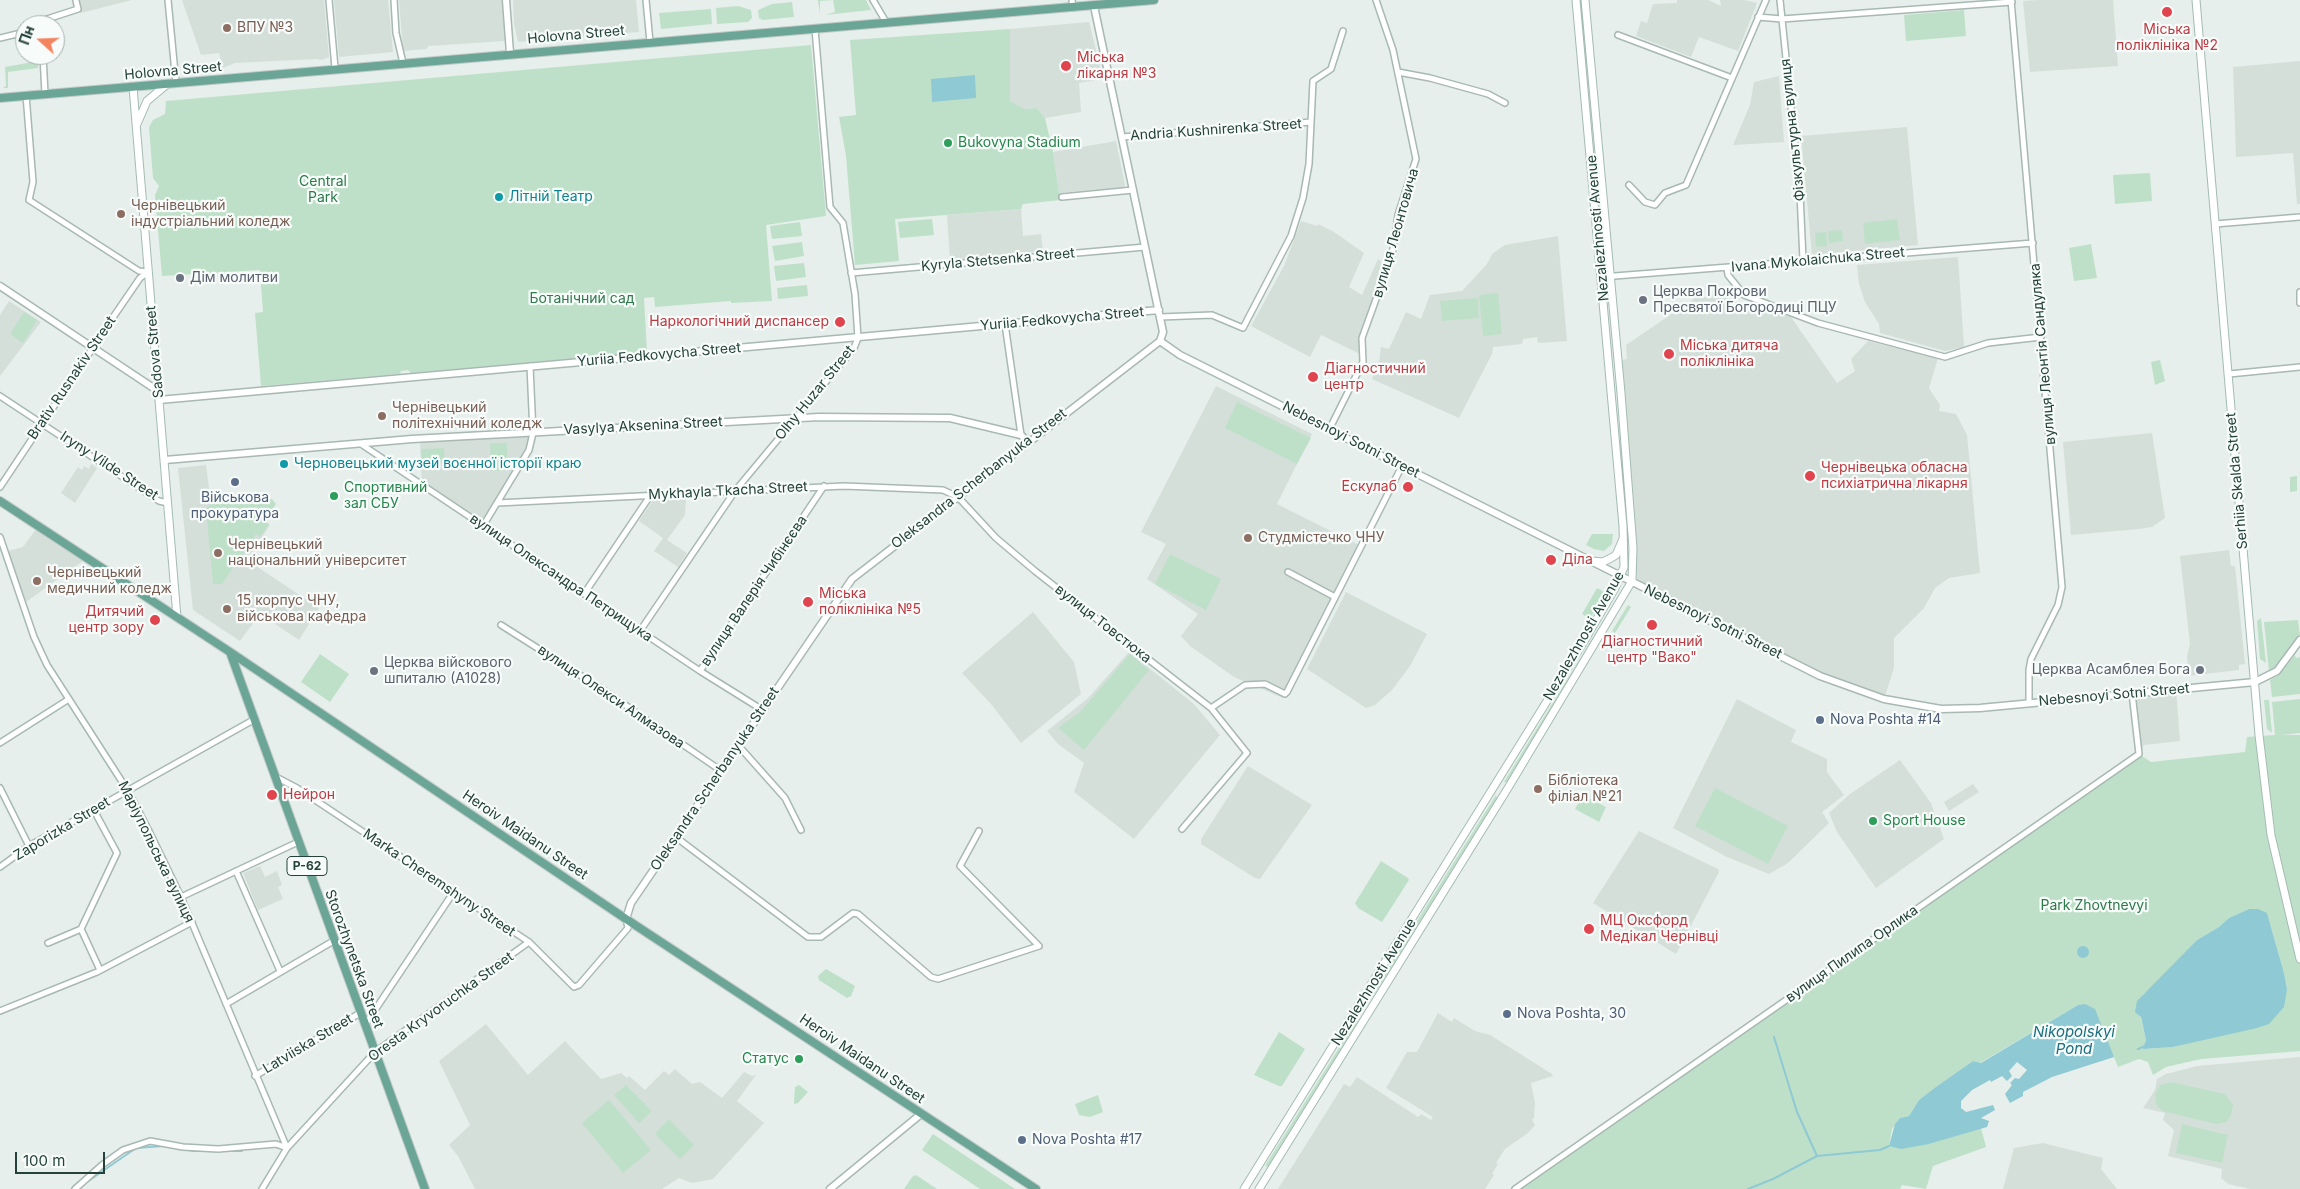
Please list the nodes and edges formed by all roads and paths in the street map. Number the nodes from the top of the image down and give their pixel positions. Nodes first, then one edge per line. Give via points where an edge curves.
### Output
1 (168, 0) edge
2 (329, 0) edge
3 (394, 0) edge
4 (506, 0) edge
5 (646, 0) edge
6 (874, 0) edge
7 (1154, 0) edge
8 (1376, 0) edge
9 (1576, 0) edge
10 (1585, 0) edge
11 (1766, 0) edge
12 (1780, 0) edge
13 (2196, 0) edge
14 (76, 1) dead end
15 (2012, 1) edge
16 (1073, 4) edge
17 (1094, 6) junction
18 (60, 15) edge
19 (1758, 17) junction
20 (1782, 19) junction
21 (886, 22) junction
22 (815, 29) junction
23 (1343, 31) dead end
24 (15, 34) edge
25 (1618, 34) dead end
26 (0, 38) edge
27 (650, 42) junction
28 (510, 53) junction
29 (403, 63) junction
30 (44, 65) edge
31 (335, 68) junction
32 (1398, 72) junction
33 (1732, 78) junction
34 (176, 84) junction
35 (166, 85) junction
36 (136, 87) junction
37 (45, 94) junction
38 (26, 96) junction
39 (0, 98) edge
40 (147, 101) junction
41 (1505, 103) dead end
42 (1311, 122) junction
43 (136, 126) junction
44 (1122, 137) junction
45 (1629, 185) dead end
46 (1133, 190) junction
47 (1062, 197) dead end
48 (2300, 217) edge
49 (2215, 224) junction
50 (2033, 243) junction
51 (1145, 247) junction
52 (1803, 260) junction
53 (1727, 268) junction
54 (148, 272) junction
55 (851, 273) junction
56 (1611, 276) junction
57 (1602, 277) junction
58 (0, 286) edge
59 (2300, 292) edge
60 (2300, 303) edge
61 (1159, 314) junction
62 (1004, 324) junction
63 (858, 338) junction
64 (2040, 338) junction
65 (1160, 341) junction
66 (92, 348) junction
67 (530, 366) junction
68 (2300, 367) edge
69 (2228, 374) junction
70 (158, 391) junction
71 (0, 396) edge
72 (159, 400) junction
73 (796, 418) junction
74 (42, 422) junction
75 (1329, 430) junction
76 (533, 433) junction
77 (1021, 435) junction
78 (1028, 442) junction
79 (361, 444) junction
80 (165, 460) junction
81 (1402, 466) junction
82 (824, 486) junction
83 (0, 487) edge
84 (735, 491) junction
85 (650, 496) junction
86 (958, 497) junction
87 (1, 503) edge
88 (168, 503) junction
89 (497, 503) junction
90 (483, 526) junction
91 (1624, 534) junction
92 (0, 537) edge
93 (1592, 562) junction
94 (1288, 572) dead end
95 (1621, 576) junction
96 (1632, 581) junction
97 (584, 594) junction
98 (1335, 597) junction
99 (177, 617) junction
100 (501, 625) dead end
101 (640, 631) junction
102 (2300, 640) edge
103 (230, 652) junction
104 (700, 671) junction
105 (2254, 682) junction
106 (2132, 694) junction
107 (69, 699) junction
108 (2028, 702) junction
109 (1211, 708) junction
110 (761, 709) junction
111 (255, 719) junction
112 (0, 743) edge
113 (737, 744) junction
114 (720, 770) junction
115 (276, 777) junction
116 (0, 788) edge
117 (128, 791) junction
118 (95, 808) junction
119 (1182, 829) dead end
120 (802, 830) dead end
121 (978, 831) dead end
122 (677, 838) junction
123 (298, 842) junction
124 (29, 846) junction
125 (0, 867) edge
126 (236, 871) junction
127 (453, 893) junction
128 (181, 896) junction
129 (626, 918) junction
130 (192, 922) junction
131 (80, 929) junction
132 (335, 940) junction
133 (529, 942) junction
134 (48, 943) dead end
135 (2300, 959) edge
136 (100, 970) junction
137 (280, 971) junction
138 (226, 1004) junction
139 (0, 1011) edge
140 (360, 1013) junction
141 (365, 1026) junction
142 (375, 1052) junction
143 (256, 1076) junction
144 (921, 1114) junction
145 (287, 1148) junction
146 (75, 1189) edge
147 (262, 1189) edge
148 (425, 1189) edge
149 (830, 1189) edge
150 (1036, 1189) edge
151 (1244, 1189) edge
152 (1259, 1189) edge
153 (1514, 1189) edge

1 - 34 street
2 - 31 street
3 - 29 street via 396,33
4 - 28 street
5 - 27 street
6 - 21 street
7 - 17 main road, Holovna Street
8 - 32 street, вулиця Леонтовича
9 - 57 main road, Nezalezhnosti Avenue
10 - 56 main road, Nezalezhnosti Avenue
11 - 19 street
12 - 20 street, Фізкультурна вулиця
13 - 49 main road, Serhiia Skalda Street
14 - 18 street via 78,9
15 - 20 street
15 - 50 street, вулиця Леонтія Сандуляка
16 - 17 main road, Holovna Street
16 - 21 main road, Holovna Street
17 - 44 street
19 - 20 street
19 - 33 street
20 - 52 street, Фізкультурна вулиця via 1800,193
21 - 22 main road, Holovna Street
22 - 27 main road, Holovna Street
22 - 55 street, Olhy Huzar Street via 830,207 842,223
23 - 42 street via 1331,69 1313,81
24 - 26 street
25 - 33 street
27 - 28 main road, Holovna Street
28 - 29 main road, Holovna Street
29 - 31 main road, Holovna Street
30 - 37 street
31 - 34 main road, Holovna Street
32 - 41 street via 1488,94
32 - 75 street, вулиця Леонтовича via 1416,159 1398,215 1392,254 1362,338 1363,362
33 - 45 street via 1686,185 1665,194 1655,205 1645,202
34 - 35 main road, Holovna Street
35 - 36 main road, Holovna Street
35 - 40 main road
36 - 37 main road, Holovna Street
36 - 40 main road via 144,91
36 - 43 main road, Sadova Street
37 - 38 main road, Holovna Street
38 - 39 main road, Holovna Street
38 - 54 street via 32,182 29,200 139,272
40 - 43 main road
42 - 44 street, Andria Kushnirenka Street
42 - 61 street via 1309,164 1291,236 1243,328 1212,315
43 - 54 main road, Sadova Street
44 - 46 street
46 - 47 street
46 - 51 street
48 - 49 street
49 - 69 main road, Serhiia Skalda Street
50 - 52 street, Ivana Mykolaichuka Street
50 - 64 street, вулиця Леонтія Сандуляка
51 - 55 street, Kyryla Stetsenka Street
51 - 61 street
52 - 53 street, Ivana Mykolaichuka Street
53 - 56 street, Ivana Mykolaichuka Street
53 - 64 street via 1728,275 1744,295 1818,323 1945,357 1988,343
54 - 66 street, Brativ Rusnakiv Street via 140,278
54 - 70 main road, Sadova Street
55 - 63 street, Olhy Huzar Street
56 - 57 street, Ivana Mykolaichuka Street
56 - 96 main road, Nezalezhnosti Avenue via 1633,548
57 - 91 main road, Nezalezhnosti Avenue
58 - 66 street
59 - 60 street
61 - 62 street, Yuriia Fedkovycha Street
61 - 65 street via 1163,332
62 - 63 street, Yuriia Fedkovycha Street
62 - 77 street
63 - 67 street, Yuriia Fedkovycha Street
63 - 73 street, Olhy Huzar Street via 854,348
64 - 108 street, вулиця Леонтія Сандуляка via 2062,587 2058,605 2031,659
65 - 75 street, Nebesnoyi Sotni Street via 1180,355
65 - 78 street, Oleksandra Scherbanyuka Street
66 - 70 street
66 - 74 street, Brativ Rusnakiv Street
67 - 72 street, Yuriia Fedkovycha Street
67 - 76 street
68 - 69 street
69 - 105 main road, Serhiia Skalda Street
70 - 72 main road, Sadova Street
71 - 74 street, Iryny Vilde Street
72 - 80 main road, Sadova Street
73 - 76 street, Vasylya Aksenina Street
73 - 77 street, Vasylya Aksenina Street via 950,418
73 - 84 street, Olhy Huzar Street
74 - 83 street, Brativ Rusnakiv Street
74 - 88 street, Iryny Vilde Street
75 - 81 street, Nebesnoyi Sotni Street
76 - 79 street, Vasylya Aksenina Street
76 - 89 street via 525,460
77 - 78 street
78 - 86 street, Oleksandra Scherbanyuka Street
79 - 80 street, Vasylya Aksenina Street
79 - 90 street, вулиця Олександра Петрищука
80 - 88 main road, Sadova Street
81 - 93 street, Nebesnoyi Sotni Street
81 - 98 street
82 - 84 street, Mykhayla Tkacha Street
82 - 86 street, Mykhayla Tkacha Street via 943,490
82 - 104 street, вулиця Валерія Чибінєєва
84 - 85 street, Mykhayla Tkacha Street
84 - 101 street, Olhy Huzar Street
85 - 89 street, Mykhayla Tkacha Street
85 - 97 street
86 - 109 street, вулиця Товстюка via 996,538 1035,571
86 - 110 street, Oleksandra Scherbanyuka Street via 852,579
87 - 99 main road, Heroiv Maidanu Street
88 - 99 main road, Sadova Street
89 - 90 street
90 - 97 street, вулиця Олександра Петрищука
91 - 93 main road via 1616,554 1602,562
91 - 95 main road, Nezalezhnosti Avenue
92 - 107 street, Маріупольська вулиця via 34,636 47,665
93 - 95 street, Nebesnoyi Sotni Street
94 - 98 street
95 - 96 street, Nebesnoyi Sotni Street
95 - 151 main road, Nezalezhnosti Avenue via 1506,770
96 - 108 street, Nebesnoyi Sotni Street via 1820,676 1884,700 1955,709
96 - 152 main road, Nezalezhnosti Avenue via 1508,788
97 - 101 street, вулиця Олександра Петрищука
98 - 109 street via 1285,694 1265,684 1245,685
99 - 103 main road, Heroiv Maidanu Street
100 - 114 street, вулиця Олекси Алмазова
101 - 104 street, вулиця Олександра Петрищука
102 - 105 street via 2277,670
103 - 111 main road, Storozhynetska Street / Р-62
103 - 129 main road, Heroiv Maidanu Street
104 - 110 street, вулиця Олександра Петрищука
105 - 106 street, Nebesnoyi Sotni Street
105 - 135 main road, Serhiia Skalda Street via 2271,835
106 - 108 street, Nebesnoyi Sotni Street
106 - 153 street, вулиця Пилипа Орлика via 2139,754
107 - 112 street
107 - 117 street, Маріупольська вулиця
109 - 119 street, вулиця Товстюка via 1247,753
110 - 113 street, Oleksandra Scherbanyuka Street
111 - 115 main road, Storozhynetska Street / Р-62
111 - 117 street, Zaporizka Street
113 - 114 street, Oleksandra Scherbanyuka Street
113 - 120 street via 786,798
114 - 122 street, Oleksandra Scherbanyuka Street
115 - 123 main road, Storozhynetska Street / Р-62
115 - 127 street, Marka Cheremshyny Street
116 - 124 street
117 - 118 street, Zaporizka Street
117 - 128 street, Маріупольська вулиця
118 - 124 street, Zaporizka Street
118 - 131 street via 117,853
121 - 122 street via 960,866 1039,946 938,979 858,914 853,913 821,937 808,937
122 - 129 street, Oleksandra Scherbanyuka Street via 631,903
123 - 126 street
123 - 132 main road, Storozhynetska Street / Р-62
124 - 125 street, Zaporizka Street
126 - 128 street
126 - 137 street
127 - 133 street, Marka Cheremshyny Street
127 - 141 street
128 - 130 street, Маріупольська вулиця
129 - 133 street, Marka Cheremshyny Street via 628,928 574,987
129 - 144 main road, Heroiv Maidanu Street
130 - 136 street
130 - 138 street, Маріупольська вулиця
131 - 134 street
131 - 136 street
132 - 137 street
132 - 140 main road, Storozhynetska Street / Р-62
133 - 142 street, Oresta Kryvoruchka Street
136 - 139 street
137 - 138 street
138 - 143 street, Маріупольська вулиця
140 - 141 main road, Storozhynetska Street / Р-62
140 - 143 street, Latviiska Street
141 - 142 main road, Storozhynetska Street / Р-62
142 - 145 street, Oresta Kryvoruchka Street
142 - 148 main road, Storozhynetska Street / Р-62
143 - 145 street, Маріупольська вулиця
144 - 149 street
144 - 150 main road, Heroiv Maidanu Street
145 - 146 street via 276,1144 218,1149 150,1141 123,1150
145 - 147 street, Oresta Kryvoruchka Street

